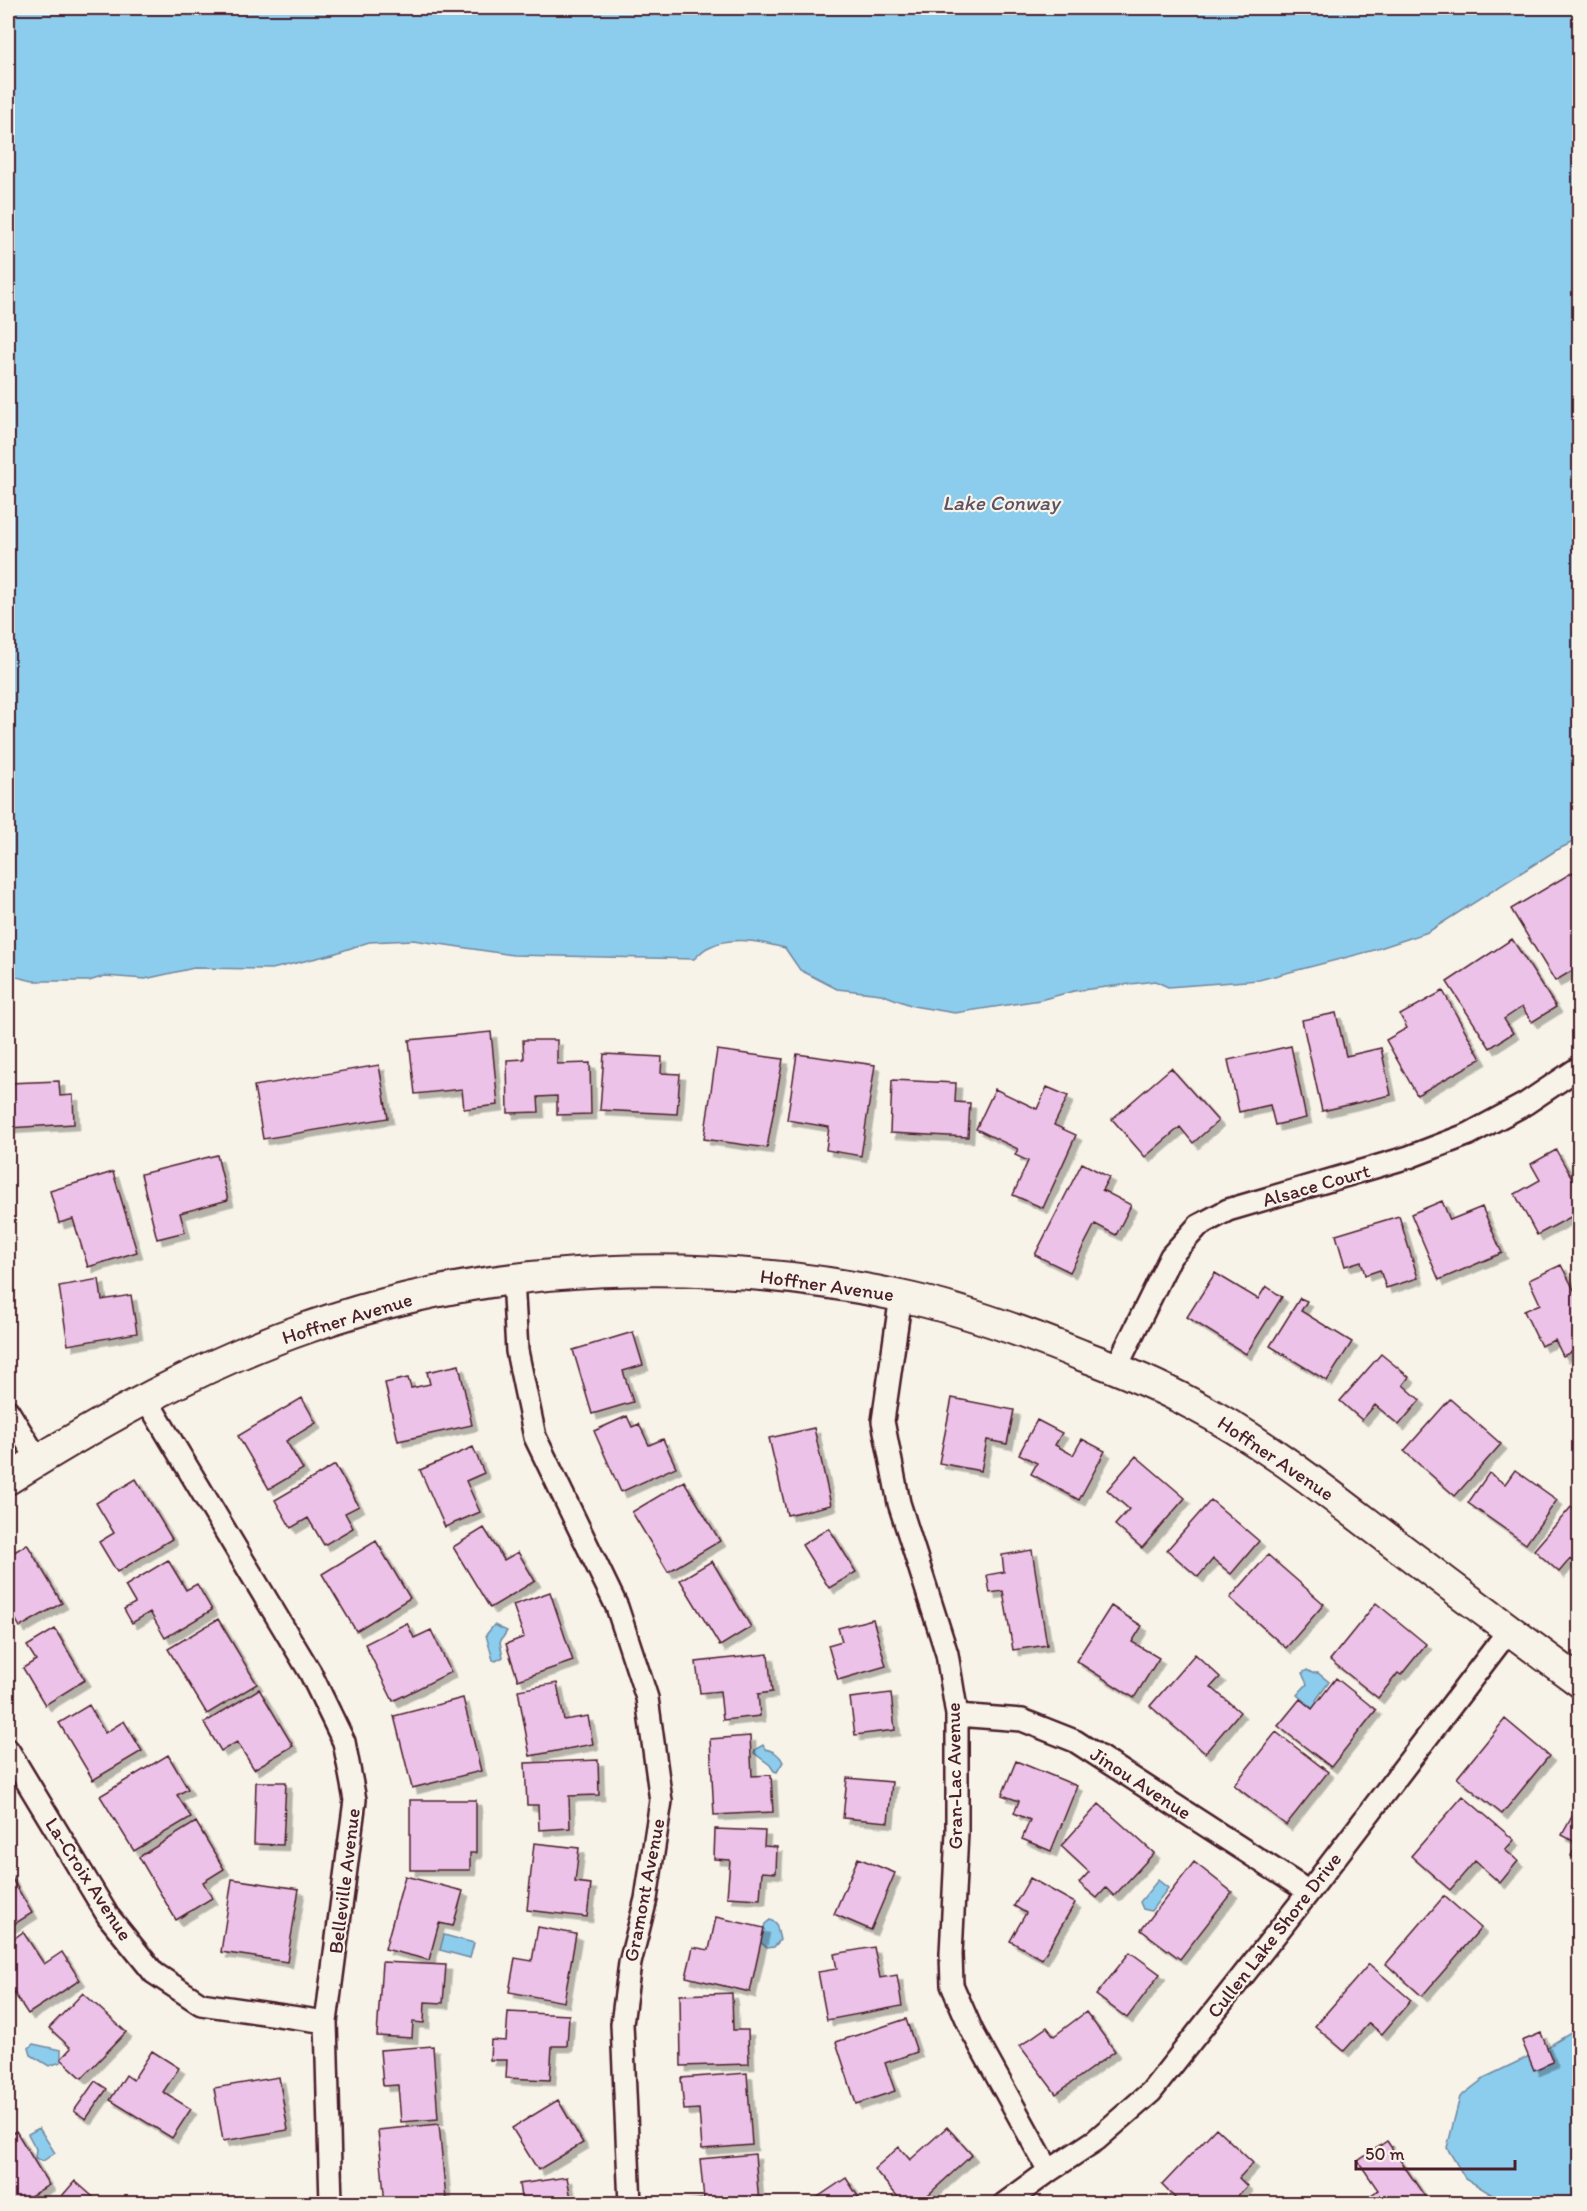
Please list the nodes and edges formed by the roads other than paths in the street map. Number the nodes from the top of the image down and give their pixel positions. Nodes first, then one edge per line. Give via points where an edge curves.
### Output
1 (1578, 1072) edge
2 (513, 1279) junction
3 (901, 1296) junction
4 (1116, 1368) junction
5 (145, 1397) junction
6 (8, 1411) edge
7 (38, 1460) junction
8 (8, 1479) edge
9 (1509, 1630) junction
10 (1580, 1682) edge
11 (957, 1715) junction
12 (8, 1750) edge
13 (1309, 1892) junction
14 (326, 2022) junction
15 (1049, 2171) junction
16 (331, 2204) edge
17 (630, 2204) edge
18 (1004, 2204) edge

1 - 4 street, Alsace Court via 1468,1134 1409,1157 1228,1210 1198,1226 1171,1256
2 - 3 main road, Hoffner Avenue via 595,1272 708,1270 787,1276
2 - 5 main road, Hoffner Avenue via 408,1297 312,1325
2 - 17 street, Gramont Avenue via 518,1351 535,1437 617,1607 647,1698 661,1801 622,2024
3 - 4 main road, Hoffner Avenue via 984,1319
3 - 11 street, Gran-Lac Avenue via 884,1421 899,1503 947,1654
4 - 9 main road, Hoffner Avenue via 1191,1403 1255,1441
5 - 7 main road, Hoffner Avenue
5 - 14 street, Belleville Avenue via 310,1672 344,1742 355,1800
6 - 7 street
7 - 8 main road, Hoffner Avenue
9 - 10 main road, Hoffner Avenue
9 - 13 street, Cullen Lake Shore Drive
11 - 13 street, Jinou Avenue via 1022,1720 1075,1741
11 - 15 street, Gran-Lac Avenue via 952,1985 972,2031
12 - 14 street, La-Croix Avenue via 108,1916 154,1973 201,2004
13 - 15 street, Cullen Lake Shore Drive via 1151,2092 1096,2140
14 - 16 street, Belleville Avenue
15 - 18 street, Cullen Lake Shore Drive

